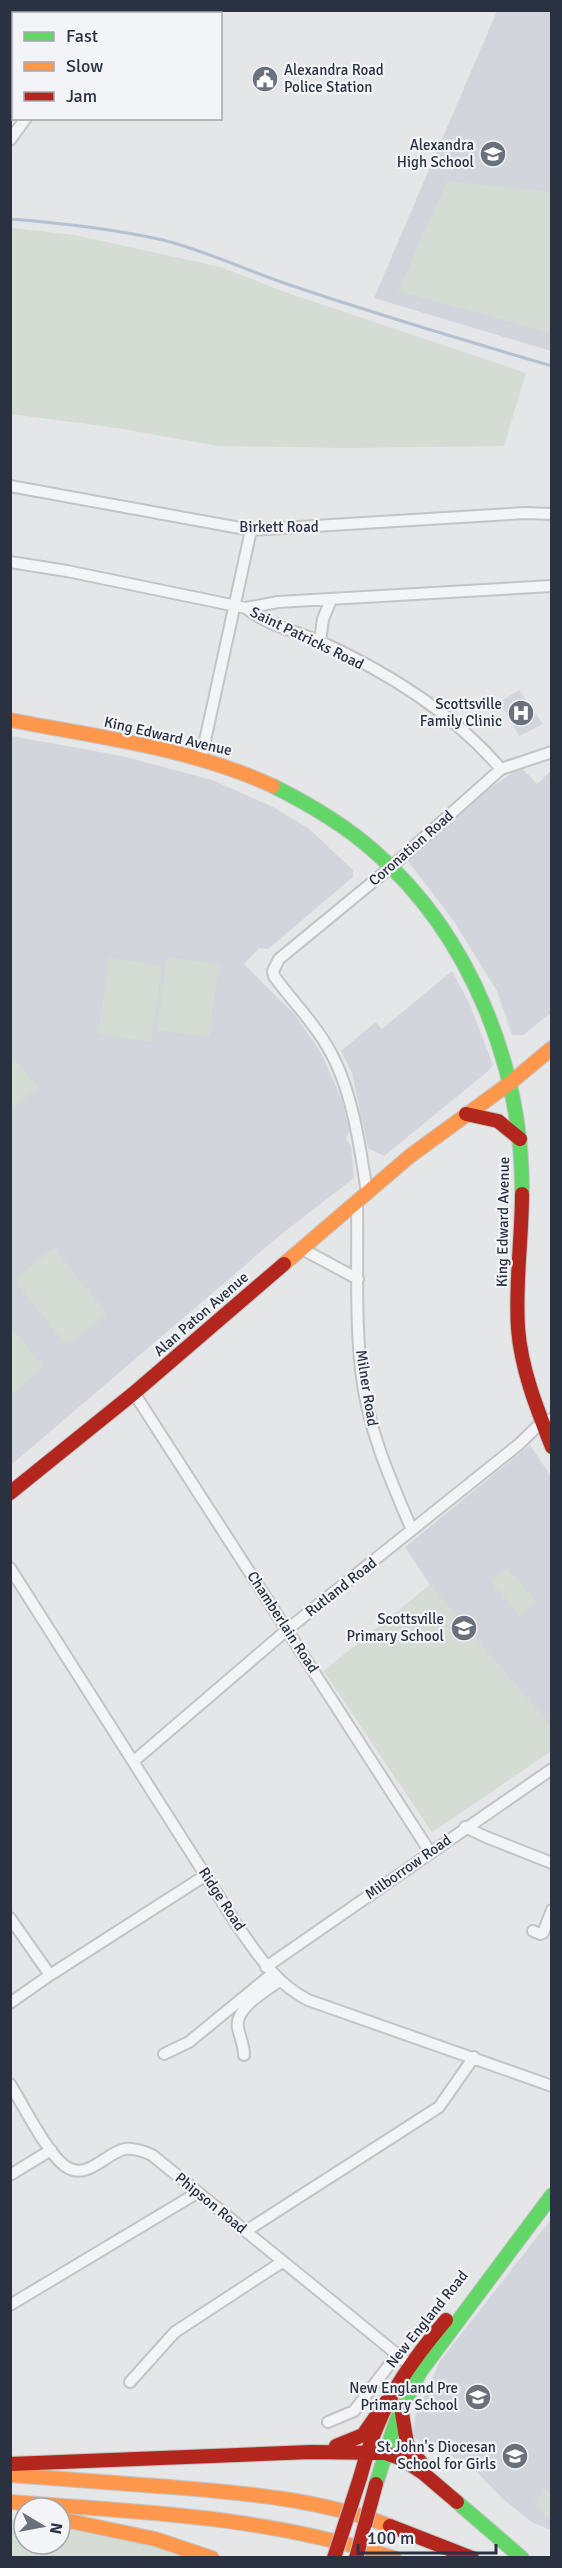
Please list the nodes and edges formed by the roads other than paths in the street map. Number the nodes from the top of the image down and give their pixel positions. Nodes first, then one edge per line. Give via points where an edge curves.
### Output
1 (25, 120) edge
2 (10, 140) edge
3 (10, 486) edge
4 (552, 514) edge
5 (251, 530) junction
6 (10, 562) edge
7 (552, 586) edge
8 (331, 600) junction
9 (240, 608) junction
10 (320, 641) junction
11 (10, 720) edge
12 (552, 752) edge
13 (201, 759) junction
14 (501, 769) junction
15 (391, 867) junction
16 (279, 959) joint
17 (552, 1040) edge
18 (552, 1048) edge
19 (509, 1078) junction
20 (466, 1114) junction
21 (520, 1139) junction
22 (410, 1156) junction
23 (362, 1197) junction
24 (302, 1249) junction
25 (358, 1279) junction
26 (134, 1394) junction
27 (547, 1420) edge
28 (552, 1447) edge
29 (10, 1493) edge
30 (412, 1530) junction
31 (10, 1568) edge
32 (288, 1629) junction
33 (134, 1761) junction
34 (552, 1769) edge
35 (465, 1827) junction
36 (430, 1852) junction
37 (552, 1863) edge
38 (206, 1875) junction
39 (552, 1910) edge
40 (10, 1918) edge
41 (533, 1931) dead end
42 (272, 1974) junction
43 (50, 1975) junction
44 (10, 2003) edge
45 (164, 2054) dead end
46 (244, 2055) dead end
47 (474, 2057) junction
48 (10, 2084) edge
49 (552, 2086) edge
50 (51, 2150) junction
51 (10, 2175) edge
52 (197, 2193) junction
53 (552, 2195) edge
54 (534, 2218) junction
55 (246, 2231) junction
56 (282, 2262) junction
57 (470, 2304) junction
58 (10, 2306) edge
59 (456, 2308) junction
60 (396, 2356) junction
61 (414, 2368) junction
62 (129, 2382) dead end
63 (386, 2402) junction
64 (401, 2407) junction
65 (328, 2422) dead end
66 (366, 2451) junction
67 (311, 2452) junction
68 (386, 2453) junction
69 (10, 2464) edge
70 (10, 2475) edge
71 (446, 2491) junction
72 (10, 2502) edge
73 (72, 2522) edge
74 (212, 2558) edge
75 (334, 2558) edge
76 (356, 2558) edge
77 (394, 2558) edge
78 (472, 2558) edge
79 (522, 2558) edge

1 - 2 street
3 - 5 street, Birkett Road
4 - 5 street, Birkett Road
5 - 9 street
6 - 9 street, Saint Patricks Road
7 - 8 street
8 - 9 street
8 - 10 street
9 - 10 street, Saint Patricks Road
9 - 13 street
10 - 14 street, Saint Patricks Road via 425,702 463,730
11 - 13 main road, King Edward Avenue
12 - 14 street, Coronation Road
13 - 15 main road, King Edward Avenue via 251,775 286,792 359,840
14 - 15 street, Coronation Road
15 - 16 street, Coronation Road
15 - 19 main road, King Edward Avenue via 447,939 475,986 489,1015
16 - 23 street, Milner Road via 274,976 311,1021 339,1068 360,1148
17 - 19 main road, Alan Paton Avenue
18 - 19 main road, Alan Paton Avenue
19 - 20 main road, Alan Paton Avenue
19 - 21 main road, King Edward Avenue
19 - 22 main road, Alan Paton Avenue via 436,1126
20 - 21 main road via 498,1121
20 - 22 main road, Alan Paton Avenue
21 - 27 main road, King Edward Avenue via 518,1329 527,1377
22 - 23 main road, Alan Paton Avenue
23 - 24 main road, Alan Paton Avenue
23 - 25 street, Milner Road
24 - 25 street
24 - 26 main road, Alan Paton Avenue
25 - 30 street, Milner Road via 361,1370 367,1404 388,1475
26 - 29 main road, Alan Paton Avenue
26 - 32 street, Chamberlain Road
27 - 28 main road, King Edward Avenue
27 - 30 street, Rutland Road
30 - 32 street, Rutland Road
31 - 33 street, Ridge Road
32 - 33 street, Rutland Road
32 - 36 street, Chamberlain Road
33 - 38 street, Ridge Road
34 - 35 street, Milborrow Road
35 - 36 street, Milborrow Road
35 - 37 street
36 - 42 street, Milborrow Road
38 - 42 street, Ridge Road
38 - 43 street
39 - 41 street via 543,1933
40 - 43 street
42 - 45 street via 189,2042
42 - 46 street via 241,2011 237,2027
42 - 47 street, Ridge Road via 308,2000
43 - 44 street
47 - 49 street, Ridge Road
47 - 55 street via 439,2107
48 - 50 street, Phipson Road
50 - 51 street
50 - 52 street, Phipson Road via 67,2168 79,2171 123,2150 141,2150
52 - 55 street, Phipson Road
52 - 58 street
53 - 54 main road, New England Road
54 - 57 main road, New England Road
54 - 59 main road, New England Road
55 - 56 street, Phipson Road
56 - 60 street, Phipson Road
56 - 62 street via 176,2332
57 - 59 main road via 464,2302
57 - 61 main road, New England Road
59 - 61 main road, New England Road
60 - 61 street, Phipson Road
60 - 65 street via 354,2411
61 - 63 main road, New England Road
61 - 64 main road, New England Road
63 - 66 main road, New England Road
63 - 67 main road via 359,2438
64 - 68 main road, New England Road
64 - 71 main road via 407,2444
66 - 67 main road
66 - 68 main road
66 - 75 main road, New England Road, bridge
67 - 69 main road
68 - 71 main road via 410,2464
68 - 76 main road, New England Road, bridge
70 - 78 main road via 228,2493 320,2505 358,2514
71 - 79 main road
72 - 77 main road via 268,2524
73 - 74 main road via 155,2539

